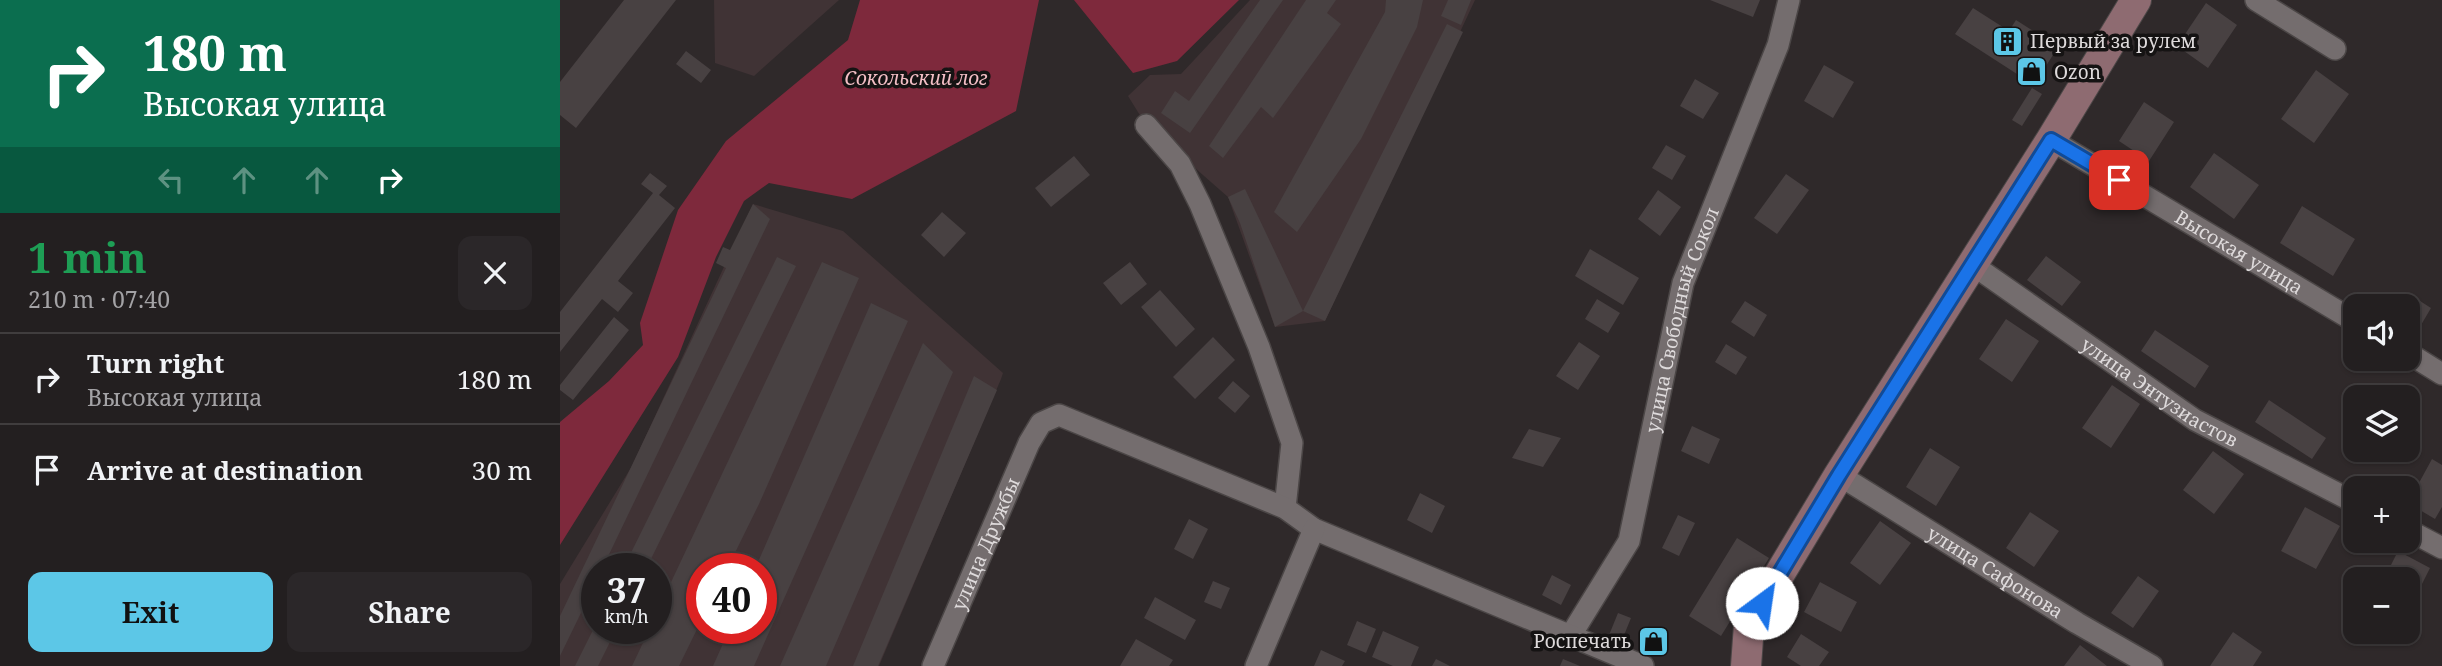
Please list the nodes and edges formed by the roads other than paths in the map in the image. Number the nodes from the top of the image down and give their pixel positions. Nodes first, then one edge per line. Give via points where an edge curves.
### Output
1 (1789, 0) edge
2 (2136, 0) edge
3 (2256, 0) edge
4 (2335, 49) dead end
5 (1146, 125) dead end
6 (2051, 140) junction
7 (1973, 264) junction
8 (2343, 314) edge
9 (2420, 360) edge
10 (2442, 374) edge
11 (1839, 475) junction
12 (2343, 496) edge
13 (1285, 508) junction
14 (1314, 529) junction
15 (2420, 536) edge
16 (2442, 548) edge
17 (1571, 635) junction
18 (933, 666) edge
19 (1256, 666) edge
20 (1643, 666) edge
21 (1746, 666) edge
22 (2152, 666) edge

1 - 17 street, улица Свободный Сокол via 1777,45 1683,283 1629,541
2 - 6 street
3 - 4 street
5 - 13 street via 1180,164 1259,348 1292,443
6 - 7 street
6 - 8 street, Высокая улица
7 - 11 street
7 - 12 street, улица Энтузиастов via 2195,421
9 - 10 street
11 - 21 street via 1749,625
11 - 22 street, улица Сафонова
13 - 14 street
13 - 18 street, улица Дружбы via 1059,415 1041,423 1028,443
14 - 17 street
14 - 19 street
15 - 16 street
17 - 20 street

